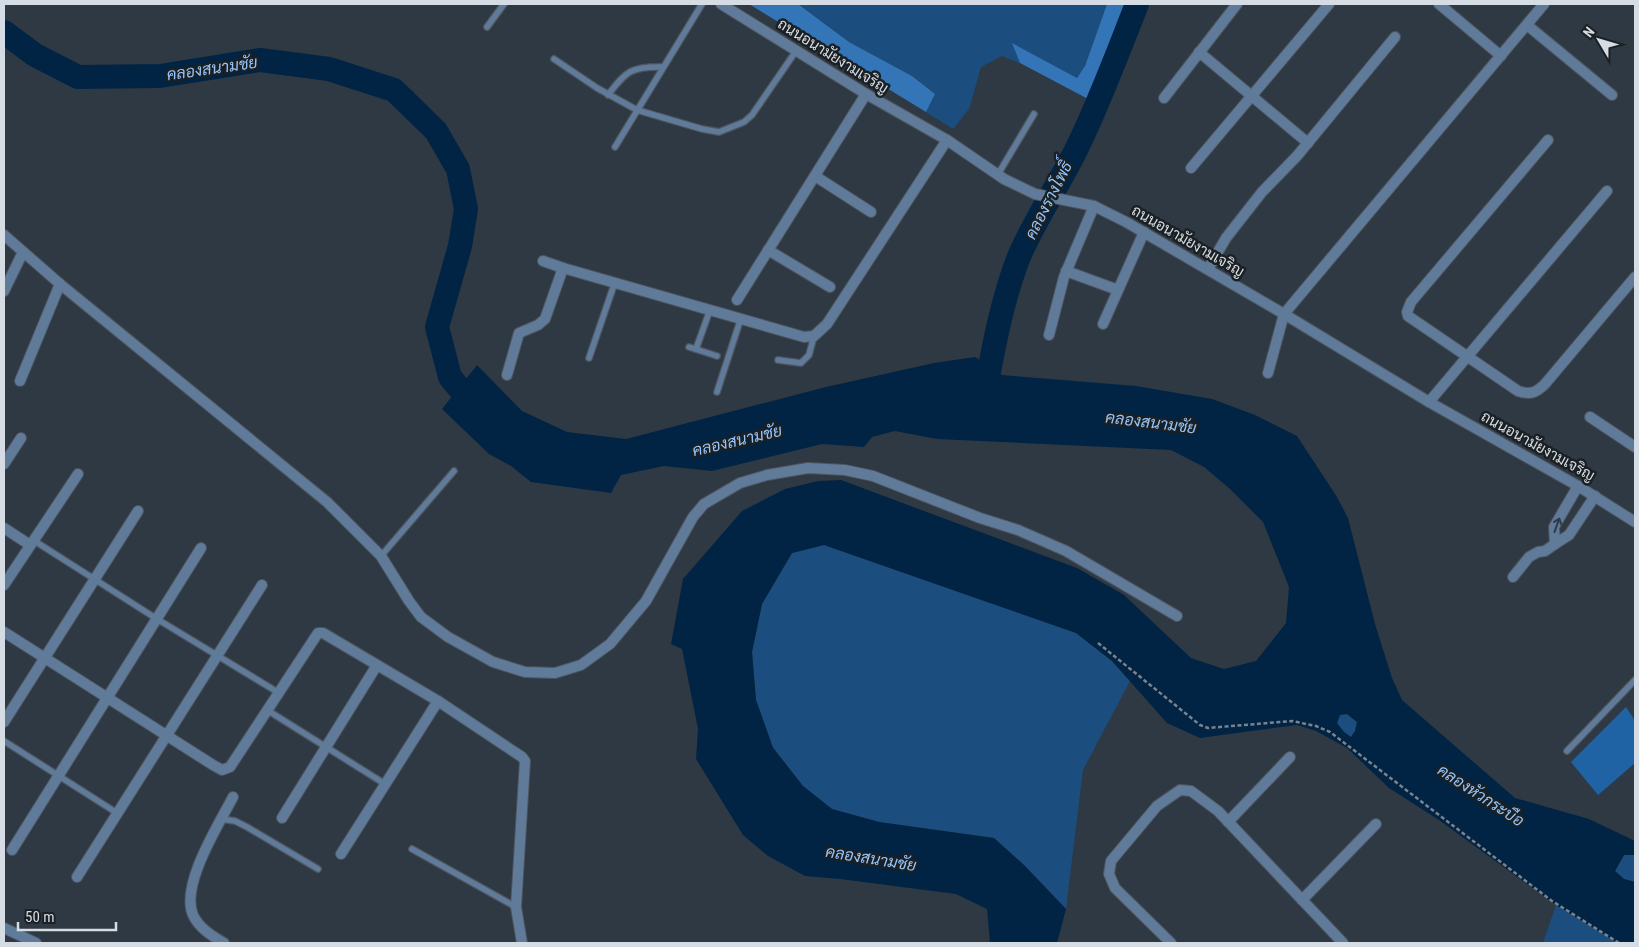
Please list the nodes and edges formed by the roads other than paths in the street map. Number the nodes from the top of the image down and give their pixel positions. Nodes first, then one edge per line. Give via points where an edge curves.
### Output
1 (504, 4) edge
2 (702, 4) edge
3 (721, 4) edge
4 (1237, 4) edge
5 (1329, 4) edge
6 (1439, 4) edge
7 (1544, 4) edge
8 (1527, 24) junction
9 (487, 27) dead end
10 (1395, 37) dead end
11 (796, 51) junction
12 (1199, 52) junction
13 (1501, 56) junction
14 (554, 59) dead end
15 (663, 67) junction
16 (866, 94) junction
17 (608, 95) junction
18 (1612, 95) dead end
19 (1252, 96) junction
20 (1164, 98) dead end
21 (637, 110) junction
22 (1034, 114) dead end
23 (948, 140) junction
24 (1548, 140) dead end
25 (1308, 143) junction
26 (614, 147) dead end
27 (1192, 168) dead end
28 (814, 176) junction
29 (998, 176) junction
30 (1607, 191) dead end
31 (1094, 206) junction
32 (871, 212) dead end
33 (1144, 232) junction
34 (4, 236) edge
35 (768, 250) junction
36 (23, 252) junction
37 (543, 261) dead end
38 (563, 268) junction
39 (1208, 270) junction
40 (1066, 271) junction
41 (1635, 278) edge
42 (615, 282) junction
43 (60, 284) junction
44 (830, 287) dead end
45 (1118, 290) junction
46 (4, 291) edge
47 (737, 300) dead end
48 (710, 310) junction
49 (1284, 314) junction
50 (741, 318) junction
51 (1103, 324) dead end
52 (1049, 335) dead end
53 (814, 336) junction
54 (689, 347) dead end
55 (696, 349) junction
56 (1468, 355) junction
57 (717, 356) dead end
58 (589, 358) dead end
59 (778, 360) dead end
60 (1268, 372) dead end
61 (507, 375) dead end
62 (20, 381) dead end
63 (717, 392) dead end
64 (1430, 402) junction
65 (1590, 417) dead end
66 (21, 438) dead end
67 (1635, 447) edge
68 (4, 464) edge
69 (454, 471) dead end
70 (78, 474) dead end
71 (1578, 486) junction
72 (1595, 496) junction
73 (138, 511) dead end
74 (1635, 522) edge
75 (4, 528) edge
76 (32, 543) junction
77 (1555, 544) junction
78 (200, 548) dead end
79 (381, 556) junction
80 (1513, 577) dead end
81 (95, 579) junction
82 (4, 584) edge
83 (262, 585) dead end
84 (1177, 616) dead end
85 (157, 618) junction
86 (4, 632) edge
87 (217, 654) junction
88 (44, 658) junction
89 (377, 665) junction
90 (1635, 680) edge
91 (279, 693) junction
92 (107, 698) junction
93 (438, 701) junction
94 (267, 710) junction
95 (4, 722) edge
96 (165, 736) junction
97 (4, 741) edge
98 (326, 747) junction
99 (1567, 751) dead end
100 (1290, 757) dead end
101 (58, 776) junction
102 (385, 784) junction
103 (233, 797) dead end
104 (117, 813) junction
105 (282, 818) dead end
106 (222, 819) junction
107 (1228, 822) junction
108 (1376, 824) dead end
109 (412, 849) dead end
110 (12, 850) dead end
111 (341, 854) dead end
112 (318, 870) dead end
113 (77, 877) dead end
114 (1302, 900) junction
115 (516, 907) junction
116 (4, 928) edge
117 (36, 943) edge
118 (224, 943) edge
119 (522, 943) edge
120 (1172, 943) edge
121 (1344, 943) edge

1 - 9 lane
2 - 15 lane
3 - 11 street, ถนนอนามัยงามเจริญ
4 - 12 street
5 - 19 street
6 - 13 street
7 - 8 street
8 - 13 street
8 - 18 street
10 - 25 street
11 - 16 street, ถนนอนามัยงามเจริญ
11 - 21 lane via 752,115 735,127 719,132
12 - 19 street
12 - 20 street
13 - 49 street
14 - 17 lane
15 - 17 lane via 638,68 626,73
15 - 21 lane
16 - 23 street, ถนนอนามัยงามเจริญ
16 - 28 street
17 - 21 lane
19 - 25 street
19 - 27 street
21 - 26 lane
22 - 29 lane
23 - 29 street, ถนนอนามัยงามเจริญ
23 - 53 street via 827,324
24 - 56 street via 1408,306 1408,316
25 - 39 street via 1262,192 1226,238
28 - 32 street
28 - 35 street
29 - 31 street, ถนนอนามัยงามเจริญ via 1035,194
30 - 56 street
31 - 33 street, ถนนอนามัยงามเจริญ
31 - 40 street
33 - 39 street, ถนนอนามัยงามเจริญ
33 - 45 street
34 - 36 street
35 - 44 street
35 - 47 street
36 - 43 street
36 - 46 street
37 - 38 street
38 - 42 street
38 - 61 street via 545,319 520,333
39 - 49 street, ถนนอนามัยงามเจริญ
40 - 45 street
40 - 52 street
41 - 56 street via 1539,390 1526,394 1518,391
42 - 48 street
42 - 58 lane
43 - 62 street
43 - 79 street via 311,487
45 - 51 street
48 - 50 street
48 - 55 lane
49 - 60 street
49 - 64 street, ถนนอนามัยงามเจริญ
50 - 53 street via 804,337
50 - 63 lane
53 - 59 lane via 810,355 801,364
54 - 55 lane
55 - 57 lane
56 - 64 street
64 - 71 street, ถนนอนามัยงามเจริญ
65 - 67 street
66 - 68 street
69 - 79 lane
70 - 76 street
71 - 72 street, ถนนอนามัยงามเจริญ
77 -> 71 street via 1554,527
72 - 74 street, ถนนอนามัยงามเจริญ
72 - 77 street via 1569,536
73 - 81 street
75 - 76 street
76 - 81 lane
76 - 82 street
77 - 80 street via 1529,557
78 - 85 street
79 - 84 street via 421,617 448,637 493,662 525,672 555,673 581,665 610,644 646,601 704,504 740,483 767,475 808,468 845,470 873,476 1056,546
81 - 85 lane
81 - 88 street
83 - 87 street
85 - 87 lane
85 - 92 street
86 - 88 street
87 - 91 lane
87 - 96 street
88 - 92 street
88 - 95 street
89 - 91 street via 324,633 318,633
89 - 93 street
89 - 98 street
90 - 99 lane
91 - 94 street
92 - 96 street
92 - 101 street
93 - 102 street
93 - 115 street via 525,761
94 - 96 street via 230,767 224,770 212,766
94 - 98 lane
96 - 104 street
97 - 101 lane
98 - 102 lane
98 - 105 street
100 - 107 street
101 - 104 lane
101 - 110 street
102 - 111 street
103 - 106 street
104 - 113 street
106 - 112 lane via 247,827
106 - 118 street via 201,859 190,899 199,924
107 - 114 street
107 - 120 street via 1191,791 1180,790 1158,806 1111,861 1109,874 1115,888
108 - 114 street
109 - 115 lane
114 - 121 street
115 - 119 street
116 - 117 street

